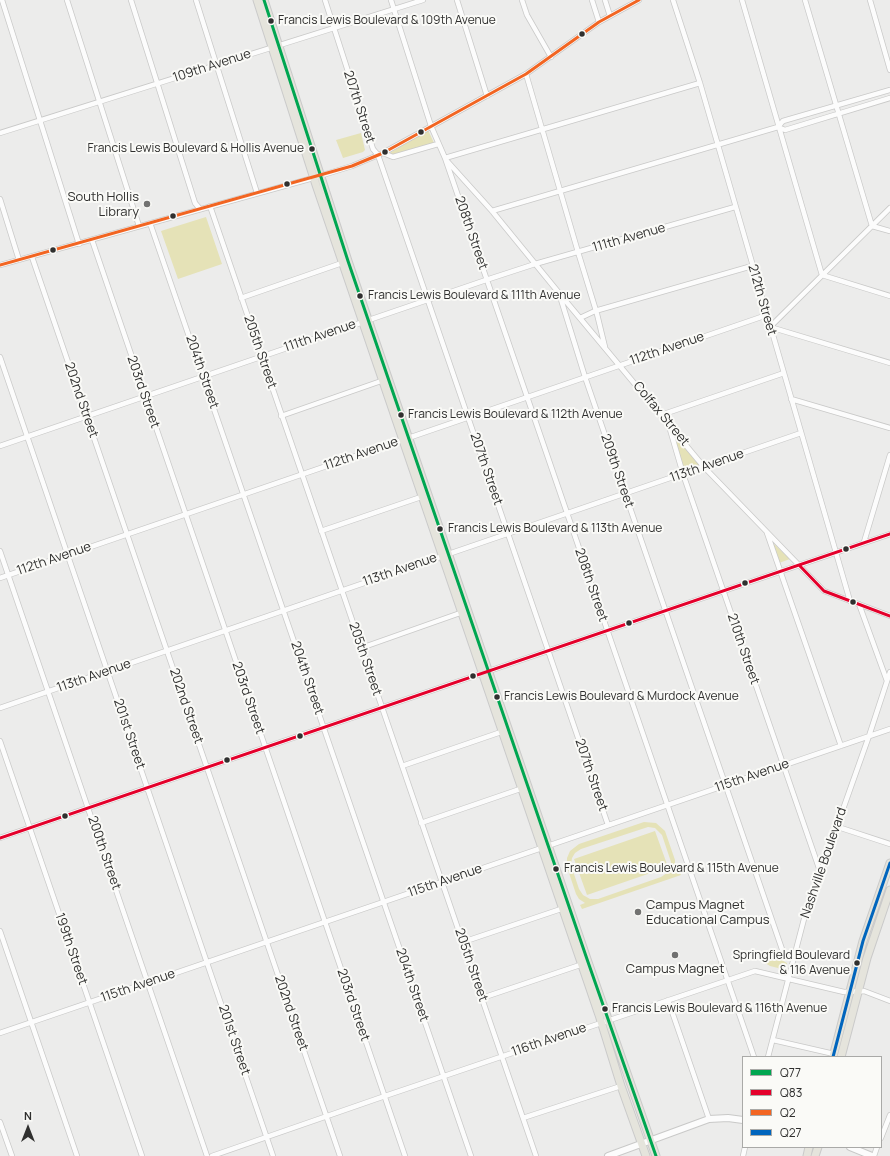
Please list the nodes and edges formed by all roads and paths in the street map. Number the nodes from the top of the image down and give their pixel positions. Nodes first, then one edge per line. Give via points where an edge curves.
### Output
1 (2, 0) edge
2 (67, 0) edge
3 (131, 0) edge
4 (196, 0) edge
5 (257, 0) edge
6 (264, 0) edge
7 (325, 0) edge
8 (391, 0) edge
9 (423, 0) edge
10 (457, 0) edge
11 (522, 0) edge
12 (592, 0) edge
13 (605, 0) edge
14 (639, 0) edge
15 (673, 0) edge
16 (742, 0) edge
17 (805, 0) edge
18 (870, 0) edge
19 (394, 9) junction
20 (610, 16) junction
21 (599, 22) junction
22 (334, 28) junction
23 (275, 46) junction
24 (551, 57) junction
25 (216, 64) junction
26 (890, 70) edge
27 (526, 74) junction
28 (700, 83) junction
29 (158, 84) junction
30 (890, 90) edge
31 (487, 96) junction
32 (890, 98) edge
33 (99, 102) junction
34 (836, 105) junction
35 (839, 114) junction
36 (40, 120) junction
37 (431, 126) junction
38 (778, 127) junction
39 (542, 129) junction
40 (0, 133) edge
41 (438, 144) junction
42 (717, 145) junction
43 (381, 154) junction
44 (445, 158) junction
45 (317, 177) junction
46 (560, 191) junction
47 (257, 193) junction
48 (0, 199) edge
49 (210, 206) junction
50 (734, 207) junction
51 (890, 208) edge
52 (200, 209) junction
53 (492, 211) junction
54 (150, 223) junction
55 (139, 226) junction
56 (872, 226) junction
57 (890, 231) edge
58 (92, 240) junction
59 (79, 244) junction
60 (578, 252) junction
61 (32, 257) junction
62 (19, 260) junction
63 (342, 263) junction
64 (535, 264) junction
65 (0, 265) edge
66 (752, 266) junction
67 (822, 275) junction
68 (486, 280) junction
69 (559, 293) junction
70 (890, 296) edge
71 (241, 298) junction
72 (428, 300) junction
73 (596, 311) junction
74 (767, 316) junction
75 (580, 318) junction
76 (365, 321) junction
77 (770, 326) junction
78 (605, 348) junction
79 (0, 357) edge
80 (261, 357) junction
81 (890, 362) edge
82 (620, 365) junction
83 (784, 373) junction
84 (203, 376) junction
85 (585, 377) junction
86 (386, 380) junction
87 (145, 396) junction
88 (527, 397) junction
89 (791, 399) junction
90 (662, 415) junction
91 (87, 416) junction
92 (281, 416) junction
93 (468, 417) junction
94 (669, 424) junction
95 (890, 428) edge
96 (801, 434) junction
97 (27, 437) junction
98 (405, 439) junction
99 (0, 446) edge
100 (890, 455) edge
101 (704, 467) junction
102 (302, 474) junction
103 (683, 474) junction
104 (244, 494) junction
105 (625, 494) junction
106 (425, 496) junction
107 (185, 514) junction
108 (566, 514) junction
109 (322, 531) junction
110 (767, 531) junction
111 (127, 534) junction
112 (508, 534) junction
113 (890, 534) edge
114 (864, 542) junction
115 (0, 551) edge
116 (836, 552) junction
117 (68, 554) junction
118 (446, 554) junction
119 (799, 565) junction
120 (781, 571) junction
121 (8, 575) junction
122 (0, 578) edge
123 (342, 591) junction
124 (723, 591) junction
125 (850, 601) junction
126 (859, 604) junction
127 (665, 610) junction
128 (283, 611) junction
129 (465, 611) junction
130 (890, 616) edge
131 (225, 630) junction
132 (607, 630) junction
133 (361, 648) junction
134 (167, 650) junction
135 (548, 650) junction
136 (108, 671) junction
137 (485, 672) junction
138 (890, 672) edge
139 (887, 682) junction
140 (48, 691) junction
141 (382, 707) junction
142 (0, 708) edge
143 (323, 727) junction
144 (890, 729) edge
145 (505, 730) junction
146 (869, 736) junction
147 (0, 741) edge
148 (841, 746) junction
149 (265, 747) junction
150 (402, 766) junction
151 (783, 766) junction
152 (207, 767) junction
153 (724, 785) junction
154 (147, 787) junction
155 (524, 787) junction
156 (666, 805) junction
157 (88, 808) junction
158 (421, 823) junction
159 (608, 825) junction
160 (838, 827) junction
161 (30, 828) junction
162 (0, 838) edge
163 (890, 844) edge
164 (545, 847) junction
165 (890, 863) edge
166 (821, 874) junction
167 (442, 882) junction
168 (890, 890) edge
169 (383, 902) junction
170 (565, 907) junction
171 (325, 922) junction
172 (0, 931) edge
173 (267, 942) junction
174 (463, 942) junction
175 (794, 958) junction
176 (207, 962) junction
177 (585, 963) junction
178 (789, 979) junction
179 (726, 980) junction
180 (148, 983) junction
181 (858, 991) junction
182 (850, 992) junction
183 (482, 998) junction
184 (668, 1000) junction
185 (890, 1001) edge
186 (89, 1002) junction
187 (604, 1021) junction
188 (31, 1022) junction
189 (0, 1033) edge
190 (773, 1040) junction
191 (754, 1056) edge
192 (768, 1056) edge
193 (833, 1056) edge
194 (841, 1056) edge
195 (502, 1057) junction
196 (443, 1076) junction
197 (621, 1086) junction
198 (385, 1096) junction
199 (890, 1115) edge
200 (327, 1116) junction
201 (523, 1118) junction
202 (708, 1119) junction
203 (742, 1120) edge
204 (0, 1122) edge
205 (882, 1135) edge
206 (267, 1137) junction
207 (651, 1140) junction
208 (642, 1144) junction
209 (853, 1148) edge
210 (12, 1156) edge
211 (77, 1156) edge
212 (142, 1156) edge
213 (207, 1156) edge
214 (212, 1156) edge
215 (273, 1156) edge
216 (340, 1156) edge
217 (405, 1156) edge
218 (470, 1156) edge
219 (536, 1156) edge
220 (608, 1156) edge
221 (646, 1156) edge
222 (656, 1156) edge
223 (873, 1156) edge

1 - 36 street
2 - 33 street
3 - 29 street
4 - 25 street
5 - 23 main road
6 - 23 main road
7 - 22 street, 207th Street
8 - 19 street, 208th Street
9 - 19 street, 109th Avenue
10 - 31 street
11 - 24 street via 527,15
12 - 21 street
13 - 20 street
14 - 20 street
15 - 28 street, 212th Street
16 - 38 street
17 - 34 street
18 - 26 street
19 - 22 street, 109th Avenue
19 - 37 street, 208th Street
20 - 21 street
21 - 24 street
22 - 23 street, 109th Avenue
22 - 43 street, 207th Street via 373,149
23 - 25 street, 109th Avenue
23 - 45 main road
24 - 27 street
25 - 29 street, 109th Avenue
25 - 47 street
27 - 31 street
27 - 39 street
28 - 39 street
28 - 42 street, 212th Street
29 - 33 street, 109th Avenue
29 - 52 street via 195,203
30 - 34 street
31 - 37 street
32 - 35 street
33 - 36 street, 109th Avenue
33 - 55 street
34 - 35 street
34 - 38 street via 783,120
35 - 38 street via 785,130
35 - 56 street
36 - 40 street, 109th Avenue
36 - 59 street
37 - 41 street, 208th Street
37 - 43 street
38 - 42 street
38 - 67 street
39 - 44 street
39 - 46 street
41 - 43 street via 393,157
41 - 44 street, 208th Street
42 - 46 street
42 - 50 street, 212th Street
43 - 45 street
43 - 72 street, 207th Street
44 - 53 street, Colfax Street
44 - 68 street, 208th Street
45 - 47 street
45 - 63 main road
45 - 76 main road
46 - 53 street
46 - 60 street
47 - 49 street
48 - 62 street
49 - 52 street
49 - 71 street, 205th Street
50 - 60 street, 111th Avenue
50 - 66 street, 212th Street
51 - 56 street
52 - 54 street
53 - 64 street, Colfax Street
54 - 55 street
54 - 84 street, 204th Street
55 - 58 street
56 - 57 street
56 - 67 street
58 - 59 street
58 - 87 street, 203rd Street
59 - 61 street
60 - 64 street, 111th Avenue
60 - 73 street
61 - 62 street
61 - 91 street, 202nd Street
62 - 65 street
63 - 71 street
63 - 76 main road
64 - 68 street, 111th Avenue
64 - 69 street, Colfax Street
66 - 73 street
66 - 74 street, 212th Street
67 - 70 street
67 - 77 street
68 - 72 street, 111th Avenue
68 - 88 street, 208th Street
69 - 75 street, Colfax Street
69 - 85 street, 209th Street
71 - 80 street, 205th Street
72 - 76 street, 111th Avenue
72 - 93 street, 207th Street
73 - 75 street
73 - 78 street
74 - 77 street, 212th Street
74 - 82 street, 112th Avenue
75 - 78 street, Colfax Street
76 - 80 street, 111th Avenue
76 - 86 main road
77 - 81 street
77 - 83 street, 212th Street
78 - 82 street, Colfax Street
79 - 97 street, 201st Street
80 - 84 street, 111th Avenue
80 - 92 street, 205th Street
82 - 85 street, 112th Avenue
82 - 90 street, Colfax Street
83 - 89 street, 212th Street
83 - 90 street
84 - 87 street, 111th Avenue
84 - 104 street, 204th Street
85 - 88 street, 112th Avenue
85 - 105 street, 209th Street
86 - 92 street
86 - 98 main road
87 - 91 street, 111th Avenue
87 - 107 street, 203rd Street
88 - 93 street, 112th Avenue
88 - 108 street, 208th Street
89 - 95 street
89 - 96 street, 212th Street
90 - 94 street, Colfax Street
91 - 97 street, 111th Avenue
91 - 111 street, 202nd Street
92 - 102 street, 205th Street
93 - 98 street, 112th Avenue
93 - 112 street, 207th Street
94 - 101 street, Colfax Street
94 - 103 street, 210th Street
96 - 101 street, 113th Avenue
96 - 116 street, 212th Street
97 - 99 street, 111th Avenue
97 - 117 street, 201st Street
98 - 102 street, 112th Avenue
98 - 106 main road
100 - 114 street
101 - 103 street, 113th Avenue
101 - 110 street, Colfax Street
102 - 104 street, 112th Avenue
102 - 109 street, 205th Street
103 - 105 street, 113th Avenue
103 - 124 street, 210th Street
104 - 107 street, 112th Avenue
104 - 128 street, 204th Street
105 - 108 street, 113th Avenue
105 - 127 street, 209th Street
106 - 109 street
106 - 118 main road
107 - 111 street, 112th Avenue
107 - 131 street, 203rd Street
108 - 112 street, 113th Avenue
108 - 132 street, 208th Street
109 - 123 street, 205th Street
110 - 119 street, Colfax Street
110 - 120 street
111 - 117 street, 112th Avenue
111 - 134 street, 202nd Street
112 - 118 street, 113th Avenue
112 - 135 street, 207th Street
113 - 114 street
114 - 116 street
115 - 121 street, 200th Street
116 - 119 street
116 - 125 street, 212th Street
117 - 121 street, 112th Avenue
117 - 136 street, 201st Street
118 - 123 street, 113th Avenue
118 - 129 main road
119 - 120 street
119 - 125 street, Colfax Street via 824,591
120 - 124 street
120 - 148 street
121 - 122 street, 112th Avenue
121 - 140 street, 200th Street
123 - 128 street, 113th Avenue
123 - 133 street, 205th Street
124 - 127 street
124 - 151 street, 210th Street
125 - 126 street, Colfax Street
126 - 130 street, Colfax Street
126 - 139 street
127 - 132 street
127 - 153 street, 209th Street
128 - 131 street, 113th Avenue
128 - 143 street, 204th Street
129 - 133 street
129 - 137 main road
131 - 134 street, 113th Avenue
131 - 149 street, 203rd Street
132 - 135 street
132 - 156 street, 208th Street
133 - 141 street, 205th Street
134 - 136 street, 113th Avenue
134 - 152 street, 202nd Street
135 - 137 street
135 - 159 street, 207th Street
136 - 140 street, 113th Avenue
136 - 154 street, 201st Street
137 - 141 street
137 - 145 main road
138 - 139 street, Nashville Boulevard
139 - 146 street, Nashville Boulevard
140 - 142 street, 113th Avenue
140 - 157 street, 200th Street
141 - 143 street
141 - 150 street, 205th Street
143 - 149 street
143 - 169 street, 204th Street
144 - 146 street, 115th Avenue
145 - 150 street
145 - 155 main road
146 - 148 street, 115th Avenue
146 - 160 street, Nashville Boulevard
147 - 161 street, 199th Street
148 - 151 street, 115th Avenue
149 - 152 street
149 - 171 street, 203rd Street
150 - 158 street, 205th Street
151 - 153 street, 115th Avenue
151 - 166 street, 210th Street
152 - 154 street
152 - 173 street, 202nd Street
153 - 156 street, 115th Avenue
153 - 175 street, 209th Street via 784,955
154 - 157 street
154 - 176 street, 201st Street
155 - 158 street
155 - 164 main road
156 - 159 street, 115th Avenue
156 - 179 street, 208th Street
157 - 161 street
157 - 180 street, 200th Street
158 - 167 street, 205th Street
159 - 164 street, 115th Avenue
160 - 163 street
160 - 166 street, Nashville Boulevard
161 - 162 street
161 - 186 street, 199th Street
164 - 167 street, 115th Avenue
164 - 170 main road
165 - 182 main road
166 - 175 street, Nashville Boulevard via 804,919
167 - 169 street, 115th Avenue
167 - 174 street, 205th Street
168 - 181 main road
169 - 171 street, 115th Avenue
169 - 196 street, 204th Street
170 - 174 street
170 - 177 main road
171 - 173 street, 115th Avenue
171 - 198 street, 203rd Street
172 - 188 street
173 - 176 street, 115th Avenue
173 - 200 street, 202nd Street
174 - 183 street, 205th Street
175 - 178 street, Nashville Boulevard
176 - 180 street, 115th Avenue
176 - 206 street, 201st Street
177 - 183 street
177 - 187 main road
178 - 179 street, 116th Avenue via 755,971
178 - 182 street, 116th Avenue
178 - 190 street, Nashville Boulevard
179 - 184 street, 116th Avenue
179 - 191 street, 208th Street
180 - 186 street, 115th Avenue
180 - 213 street, 200th Street
181 - 182 street, 116th Avenue
181 - 185 street, 116th Avenue
181 - 194 main road
182 - 193 main road
183 - 195 street, 205th Street
184 - 187 street, 116th Avenue
184 - 202 street
186 - 188 street, 115th Avenue
186 - 212 street, 199th Street
187 - 195 street, 116th Avenue
187 - 197 main road
187 - 207 main road
188 - 189 street, 115th Avenue
188 - 211 street
190 - 192 street, Nashville Boulevard
190 - 193 street
195 - 196 street, 116th Avenue
195 - 201 street, 205th Street
196 - 198 street, 116th Avenue
196 - 218 street, 204th Street
197 - 201 street
197 - 208 main road
198 - 200 street, 116th Avenue
198 - 217 street, 203rd Street
199 - 205 street
200 - 206 street, 116th Avenue
200 - 216 street, 202nd Street
201 - 219 street, 205th Street
202 - 203 main road
202 - 207 main road
204 - 210 street
206 - 214 street, 116th Avenue
206 - 215 street, 201st Street
207 - 208 main road
207 - 222 main road
208 - 220 main road
208 - 221 main road
209 - 223 main road

